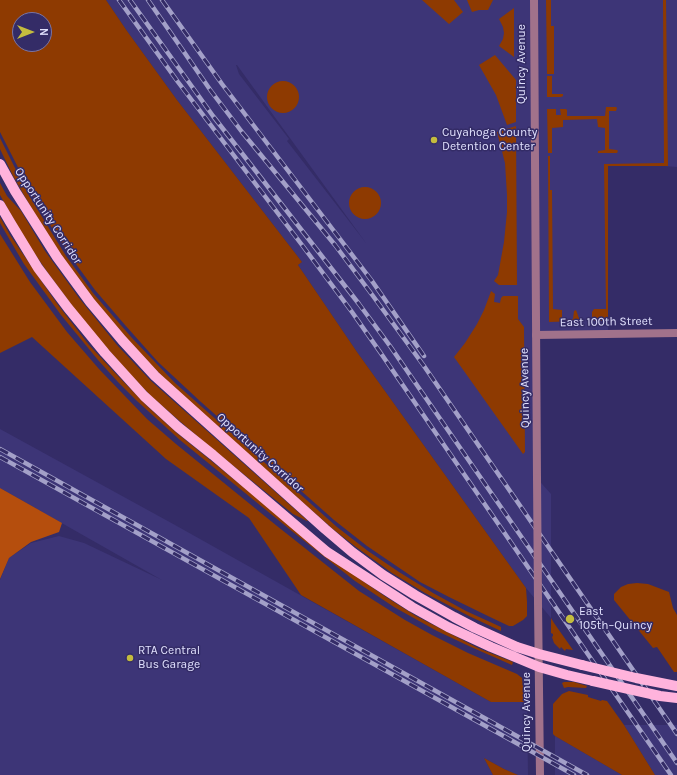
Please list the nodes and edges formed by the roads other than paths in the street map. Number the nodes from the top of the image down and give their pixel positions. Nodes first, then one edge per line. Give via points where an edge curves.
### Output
1 (534, 0) edge
2 (0, 164) edge
3 (0, 205) edge
4 (677, 334) edge
5 (536, 335) junction
6 (539, 654) junction
7 (539, 667) junction
8 (677, 686) edge
9 (677, 698) edge
10 (540, 775) edge

1 - 5 street, Quincy Avenue
2 - 6 main road, Opportunity Corridor via 57,257 90,302 155,376 192,410 325,529 383,576 475,628
3 - 7 main road via 38,268 68,308 144,396 178,426 327,552 448,627
4 - 5 street, East 100th Street
5 - 6 street, Quincy Avenue, bridge
6 - 7 street, Quincy Avenue
6 - 8 main road, Opportunity Corridor, bridge
7 - 9 main road, bridge
7 - 10 street, Quincy Avenue

